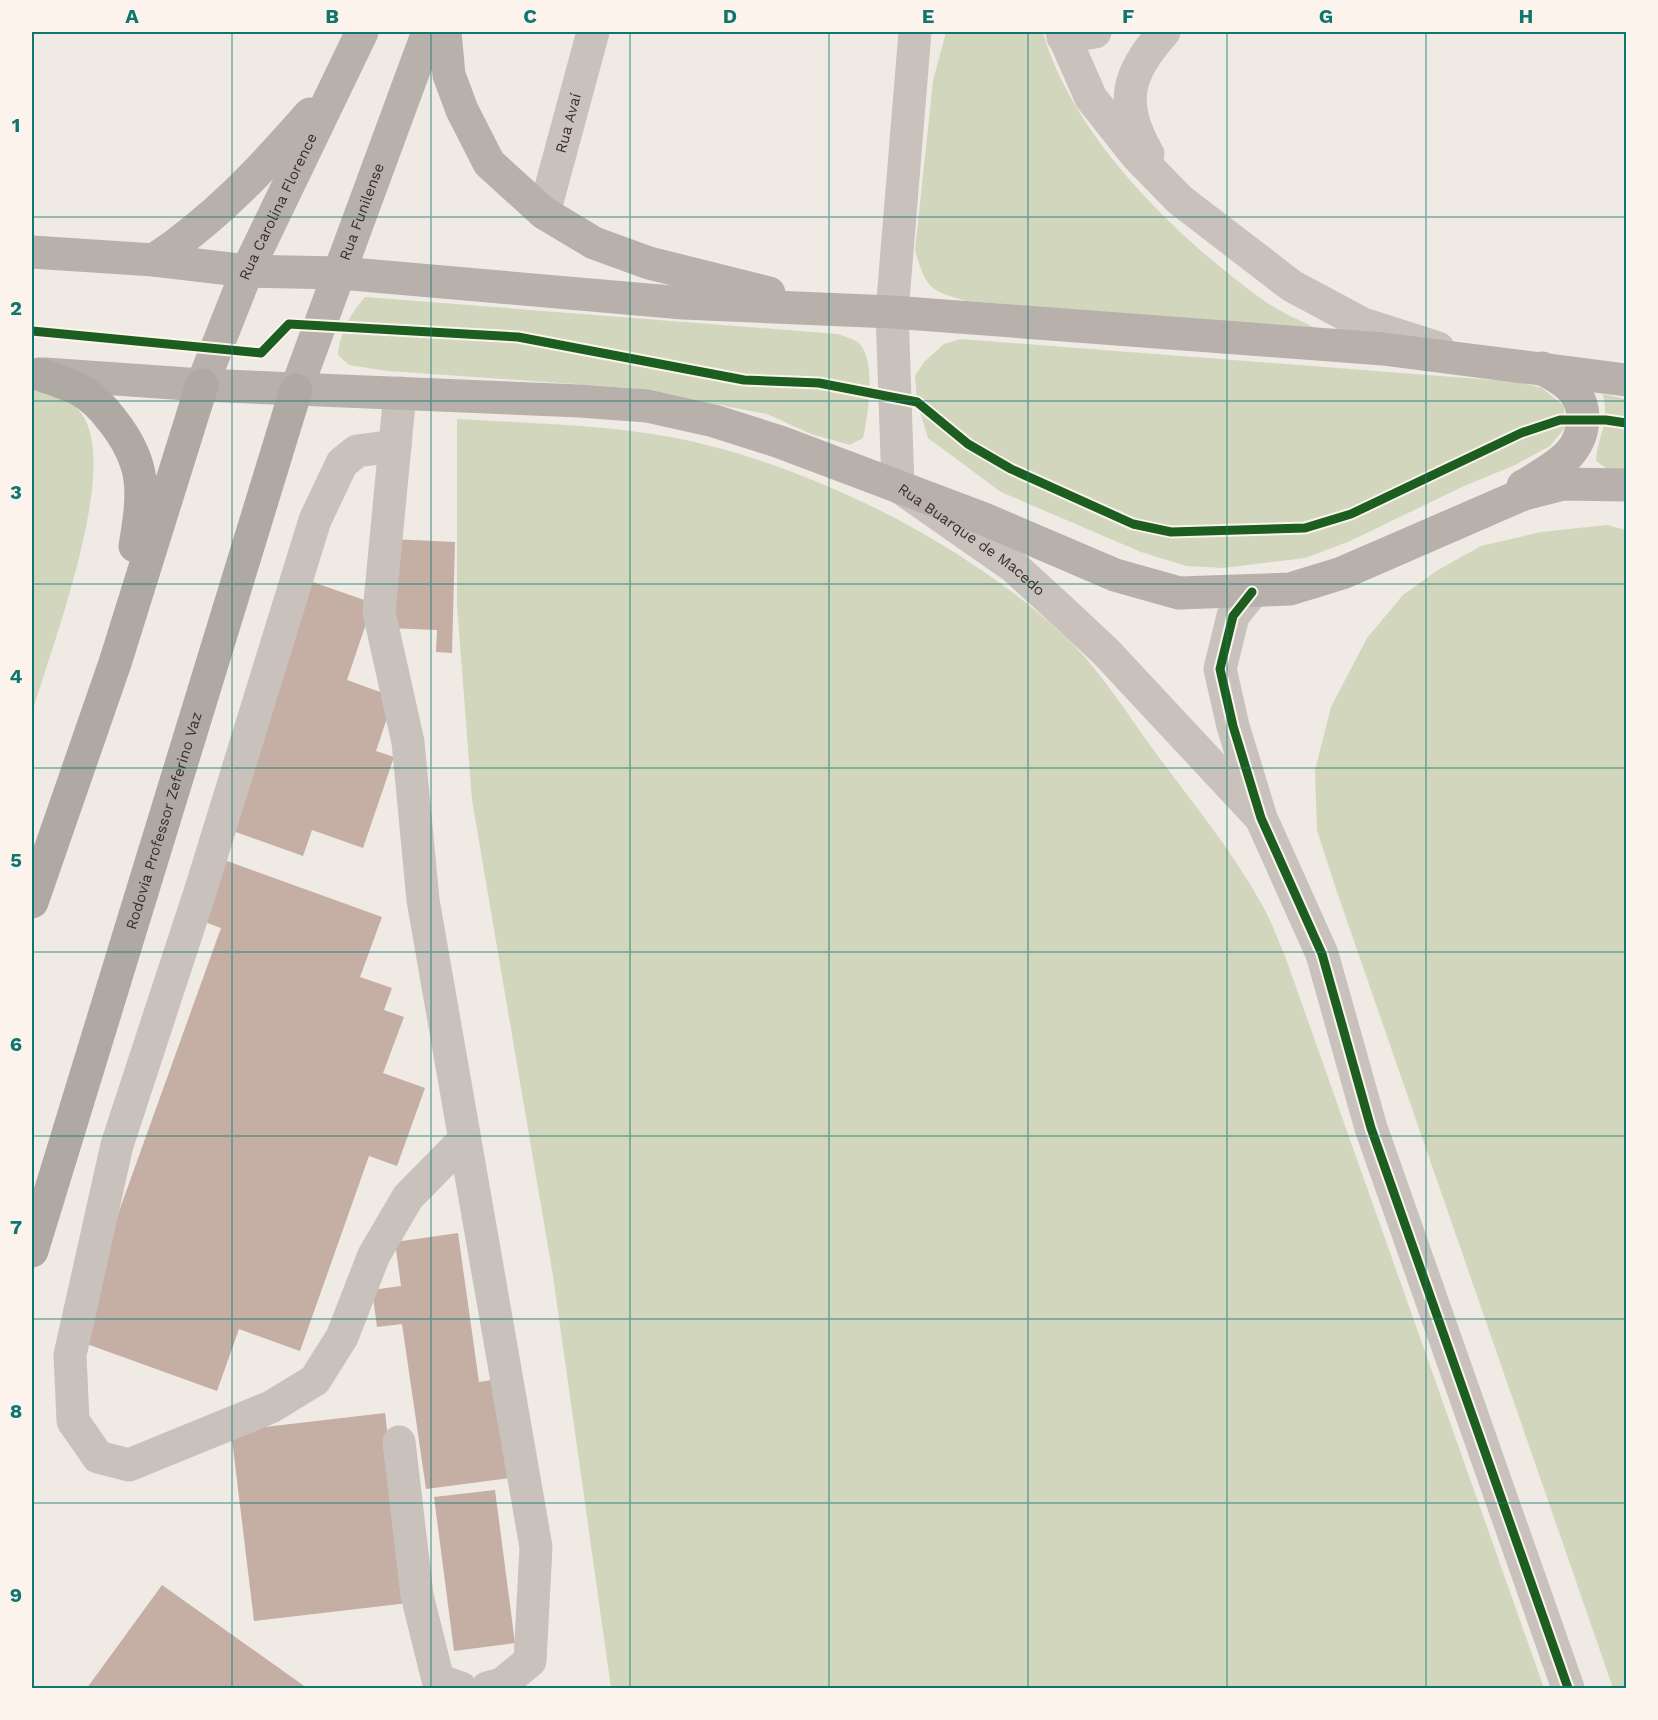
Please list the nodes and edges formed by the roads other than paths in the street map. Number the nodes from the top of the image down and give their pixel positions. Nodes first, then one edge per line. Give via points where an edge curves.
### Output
1 (362, 32) edge
2 (428, 32) edge
3 (445, 32) edge
4 (593, 32) edge
5 (915, 32) edge
6 (1164, 32) edge
7 (1073, 33) edge
8 (334, 86) junction
9 (1180, 200) junction
10 (544, 213) junction
11 (37, 250) edge
12 (154, 260) junction
13 (247, 271) junction
14 (340, 273) junction
15 (834, 310) junction
16 (892, 312) junction
17 (1476, 360) junction
18 (1542, 368) junction
19 (35, 374) edge
20 (1626, 380) edge
21 (202, 385) junction
22 (296, 390) junction
23 (400, 393) junction
24 (395, 446) junction
25 (1626, 485) edge
26 (898, 486) junction
27 (1480, 511) junction
28 (1252, 592) junction
29 (115, 663) junction
30 (1261, 818) junction
31 (32, 902) edge
32 (464, 1140) junction
33 (32, 1251) edge
34 (399, 1442) dead end
35 (461, 1689) edge
36 (488, 1689) edge
37 (1568, 1689) edge

1 - 8 main road, Rua Carolina Florence
2 - 14 main road, Rua Funilense
3 - 10 main road via 449,75 489,163
4 - 10 street, Rua Avaí
5 - 16 street, Rua Buarque de Macedo
6 - 9 street via 1138,66 1130,86 1132,122
7 - 9 street via 1091,98 1137,156
8 - 12 main road via 250,182 196,231
8 - 13 main road, Rua Carolina Florence
9 - 17 street via 1292,286 1363,324
10 - 15 main road via 594,243 649,263
11 - 12 main road
12 - 13 main road
13 - 14 main road
13 - 21 main road, Rua Carolina Florence
14 - 15 main road via 683,303
14 - 22 main road, Rua Funilense
15 - 16 main road
16 - 17 main road via 1383,349
16 - 26 street, Rua Buarque de Macedo
17 - 18 main road
18 - 20 main road
18 - 27 main road via 1580,399 1583,420 1578,440 1556,464
19 - 21 main road
19 - 29 highway via 80,390 103,408 124,435 139,467 139,520
21 - 22 main road
21 - 29 highway
22 - 23 main road
22 - 33 highway, Rodovia Professor Zeferino Vaz
23 - 24 street
23 - 26 main road via 647,406 714,421
24 - 32 street via 379,612 408,742 423,900
24 - 32 street via 357,451 342,463 315,520 212,856 117,1145 70,1355 73,1421 98,1457 129,1465 271,1407 315,1380 342,1337 374,1254 408,1197
25 - 27 main road via 1563,484
26 - 28 main road via 1115,575 1179,593
26 - 30 street, Rua Buarque de Macedo via 1014,567 1060,609 1106,652
27 - 28 main road via 1342,573 1290,589
28 - 30 street via 1233,616 1220,669
29 - 31 highway
30 - 37 street via 1322,954 1371,1128
32 - 36 street via 536,1547 530,1660 502,1684
34 - 35 street via 417,1594 435,1670 438,1680

